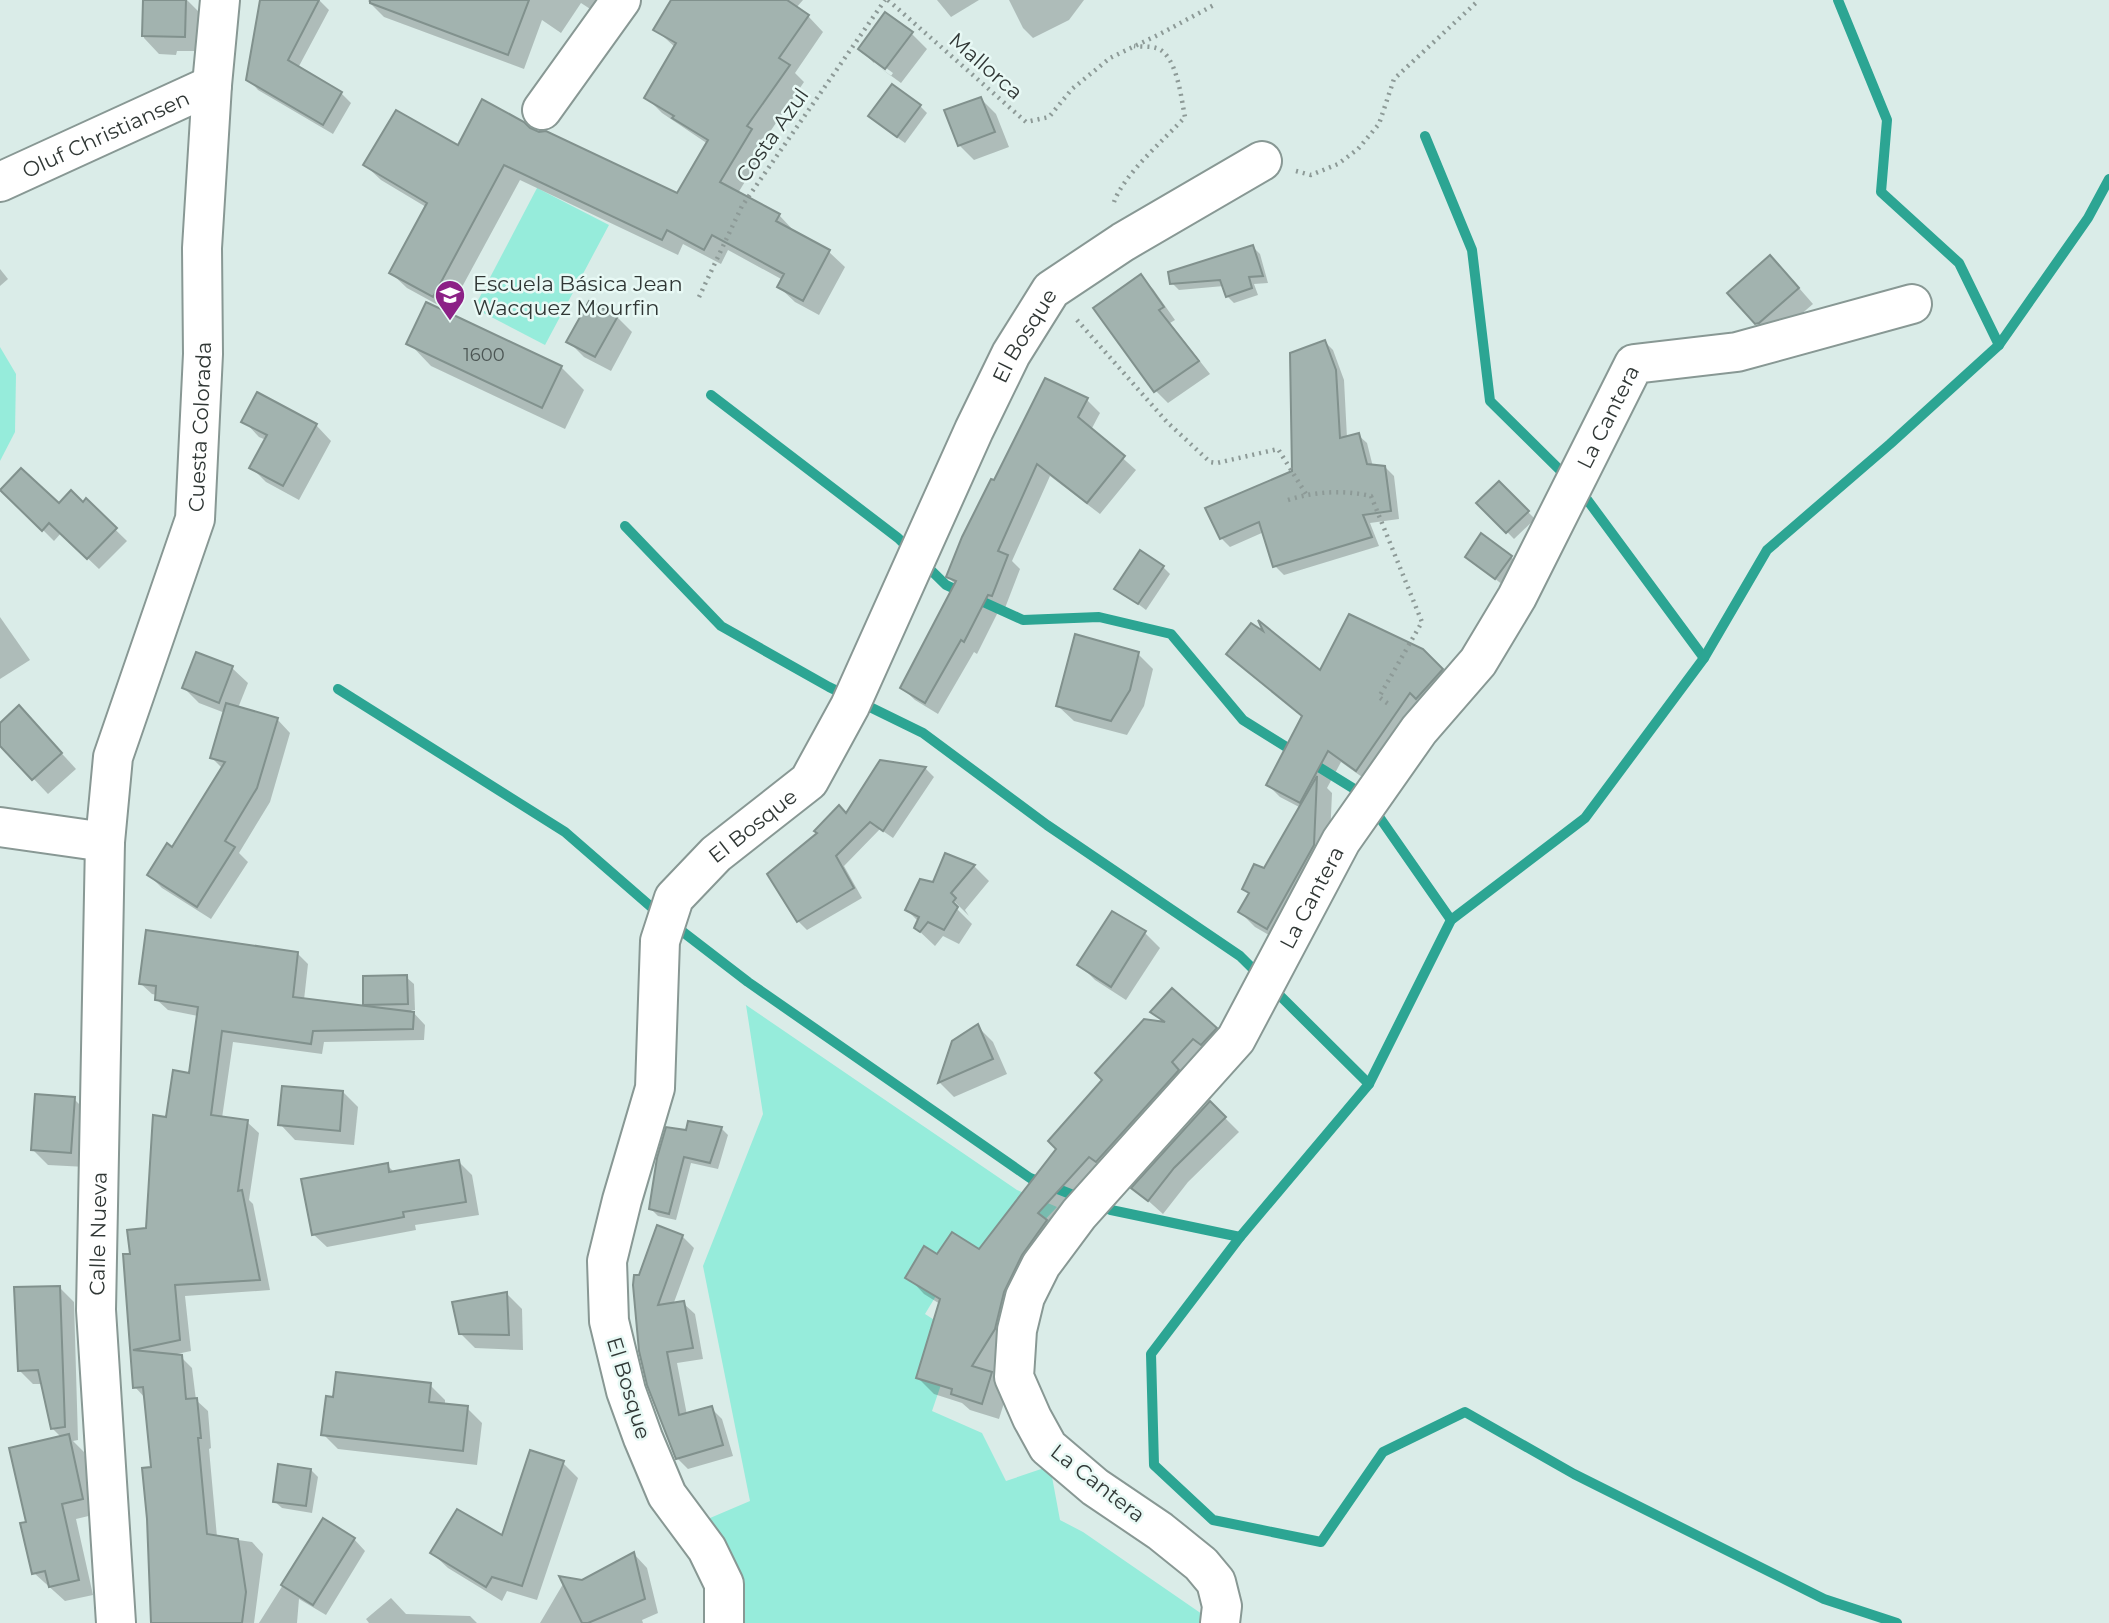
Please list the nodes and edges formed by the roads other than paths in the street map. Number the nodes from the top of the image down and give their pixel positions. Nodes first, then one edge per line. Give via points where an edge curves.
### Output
1 (220, 0) edge
2 (621, 0) edge
3 (212, 86) junction
4 (542, 110) dead end
5 (1262, 161) road end
6 (0, 182) edge
7 (1912, 304) dead end
8 (0, 827) edge
9 (105, 842) junction
10 (116, 1623) edge
11 (724, 1623) edge
12 (1220, 1623) edge

1 - 3 street, Cuesta Colorada
2 - 4 street
3 - 6 street, Oluf Christiansen
3 - 9 street, Cuesta Colorada via 202,248 203,354 195,519 113,757
5 - 11 street, El Bosque via 1051,290 1011,354 850,706 809,781 716,854 674,898 660,941 655,1088 607,1261 609,1321 626,1391 667,1494 707,1549 724,1584
7 - 12 street, La Cantera via 1737,352 1634,364 1517,597 1478,662 1419,730 1341,841 1236,1038 1079,1214 1041,1265 1025,1297 1017,1329 1014,1377 1032,1418 1048,1447 1160,1531 1216,1581 1222,1606
8 - 9 street
9 - 10 street, Calle Nueva via 96,1310

